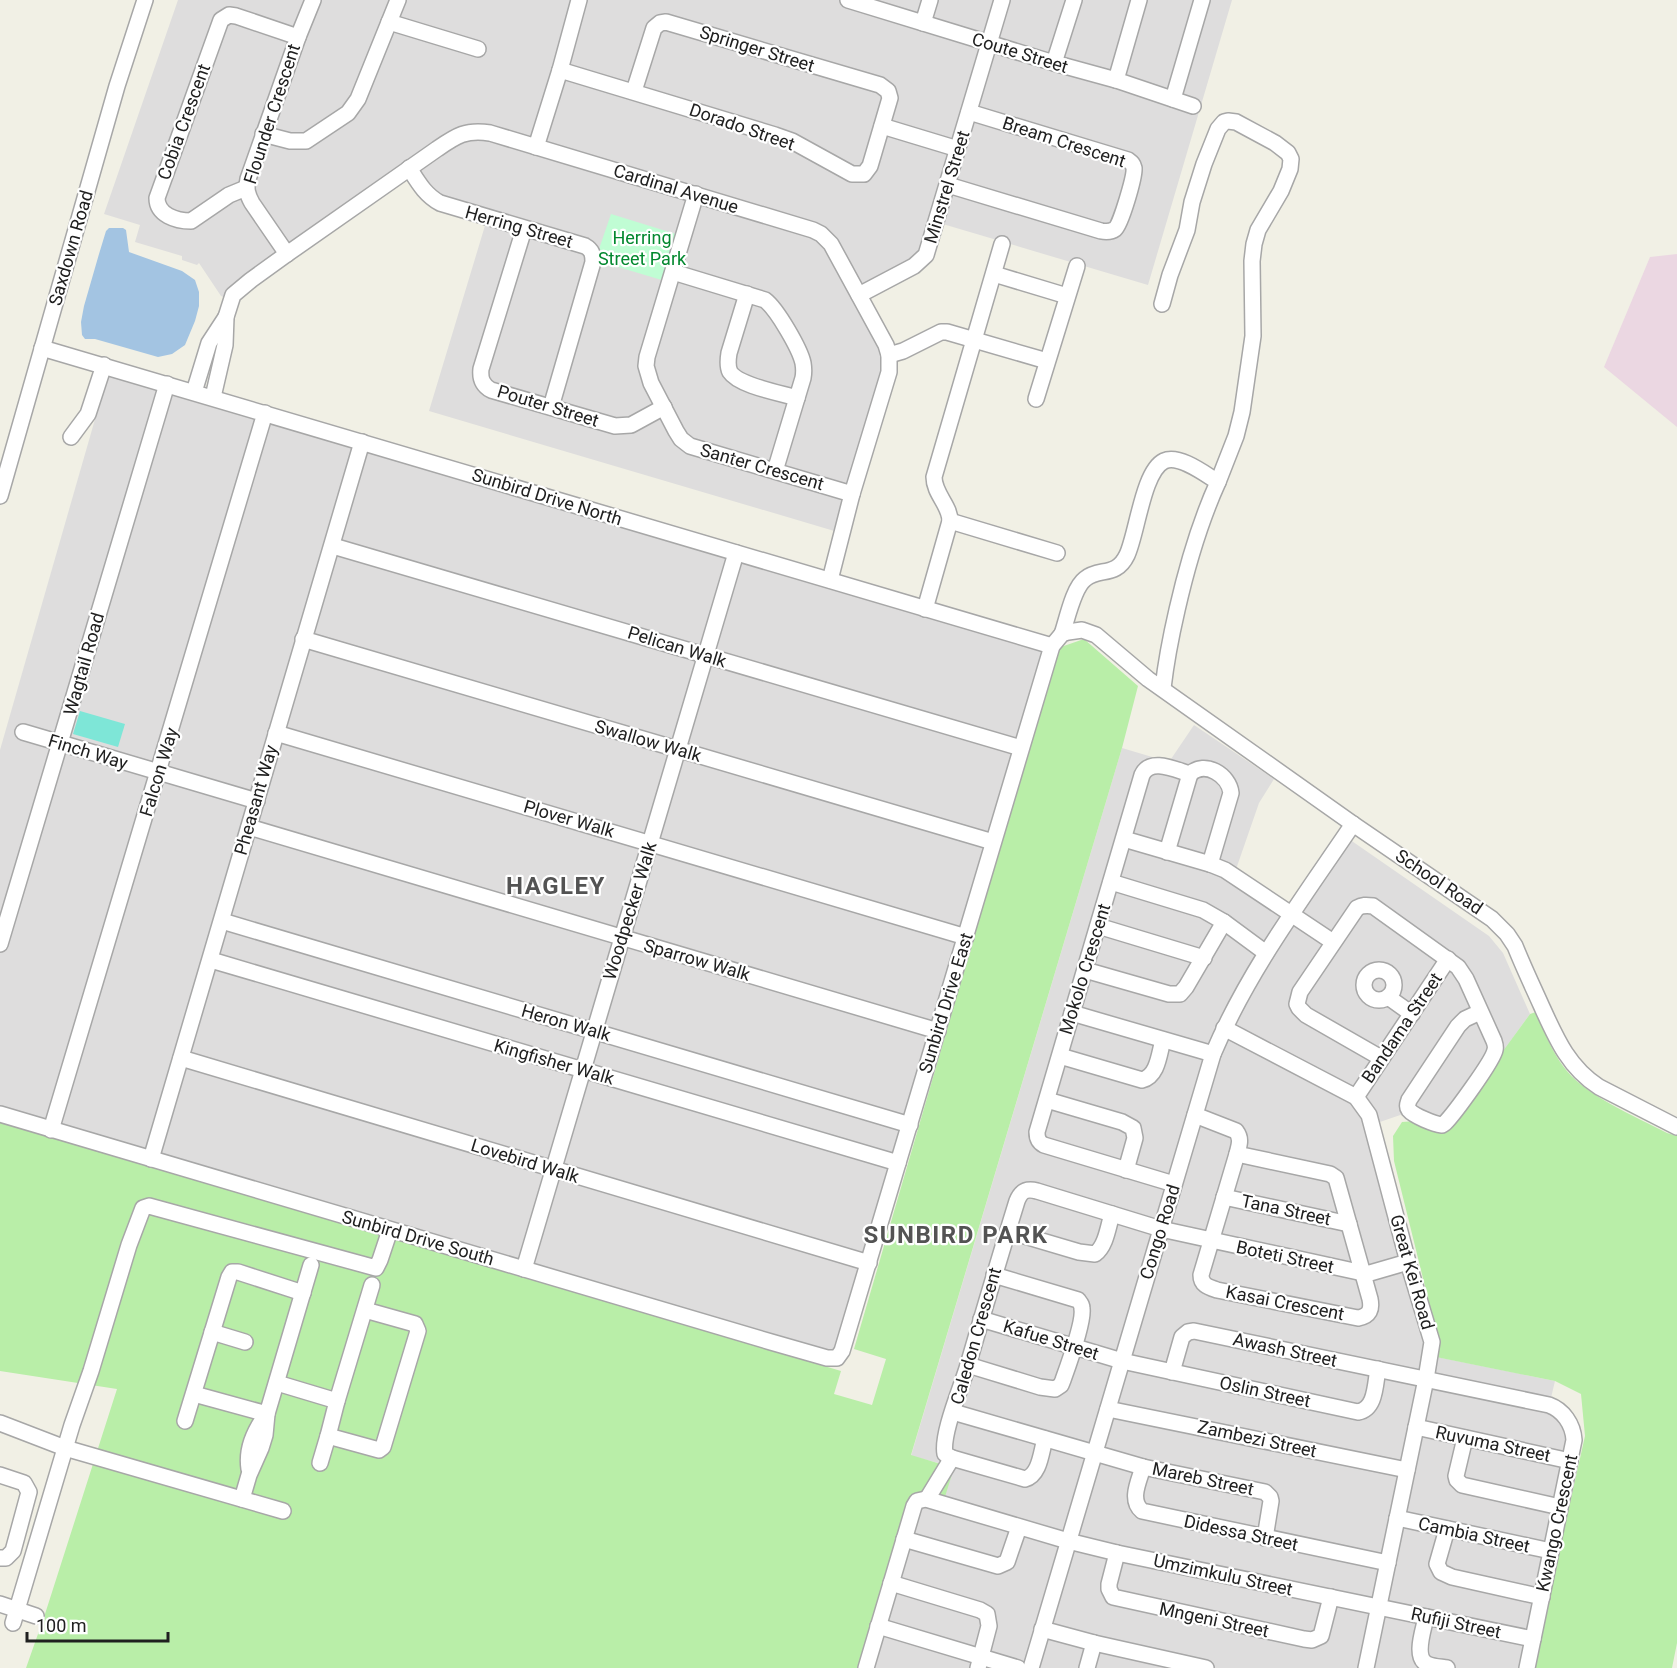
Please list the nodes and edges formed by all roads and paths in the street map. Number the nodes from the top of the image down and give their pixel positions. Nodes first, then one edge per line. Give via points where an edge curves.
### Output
1 (145, 0) edge
2 (313, 0) edge
3 (398, 0) edge
4 (579, 0) edge
5 (930, 0) edge
6 (1002, 0) edge
7 (1074, 0) edge
8 (1139, 0) edge
9 (1202, 0) edge
10 (856, 1) edge
11 (389, 22) junction
12 (923, 23) junction
13 (298, 37) junction
14 (989, 43) junction
15 (478, 49) dead end
16 (1054, 63) junction
17 (560, 70) junction
18 (1116, 80) junction
19 (634, 91) junction
20 (1173, 99) junction
21 (1193, 106) dead end
22 (969, 112) junction
23 (882, 126) junction
24 (263, 134) junction
25 (536, 147) junction
26 (958, 149) junction
27 (409, 168) junction
28 (948, 184) junction
29 (246, 188) junction
30 (696, 194) junction
31 (524, 229) junction
32 (1002, 244) dead end
33 (286, 254) junction
34 (1077, 266) dead end
35 (673, 272) junction
36 (994, 274) junction
37 (747, 294) junction
38 (859, 295) junction
39 (1067, 297) junction
40 (1162, 304) dead end
41 (226, 317) junction
42 (975, 340) junction
43 (42, 348) junction
44 (889, 355) junction
45 (1047, 361) junction
46 (101, 372) junction
47 (167, 384) junction
48 (194, 392) junction
49 (213, 397) junction
50 (797, 398) junction
51 (1036, 399) dead end
52 (551, 407) junction
53 (664, 407) junction
54 (265, 413) junction
55 (71, 437) dead end
56 (362, 442) junction
57 (775, 471) junction
58 (1218, 482) junction
59 (852, 494) junction
60 (0, 496) edge
61 (950, 521) junction
62 (333, 546) junction
63 (736, 553) junction
64 (1057, 553) dead end
65 (830, 580) junction
66 (924, 609) junction
67 (1062, 634) junction
68 (303, 639) junction
69 (1052, 646) junction
70 (705, 656) junction
71 (1163, 688) junction
72 (23, 732) dead end
73 (276, 733) junction
74 (60, 744) junction
75 (1021, 748) junction
76 (678, 749) junction
77 (159, 773) junction
78 (1190, 774) junction
79 (256, 801) junction
80 (1353, 824) junction
81 (249, 827) junction
82 (1124, 839) junction
83 (650, 843) junction
84 (993, 843) junction
85 (1167, 852) junction
86 (1210, 864) junction
87 (1111, 882) junction
88 (1292, 915) junction
89 (222, 921) junction
90 (1224, 922) junction
91 (1098, 926) junction
92 (966, 937) junction
93 (621, 938) junction
94 (1333, 942) junction
95 (0, 944) edge
96 (1266, 953) junction
97 (1203, 958) junction
98 (1449, 959) junction
99 (211, 960) junction
100 (1085, 970) junction
101 (1388, 997) dead end
102 (1480, 1012) junction
103 (1072, 1013) junction
104 (1412, 1014) junction
105 (1224, 1028) junction
106 (938, 1031) junction
107 (594, 1032) junction
108 (1163, 1040) junction
109 (1213, 1054) junction
110 (1060, 1056) junction
111 (181, 1058) junction
112 (1381, 1058) junction
113 (582, 1070) junction
114 (1356, 1096) junction
115 (1047, 1100) junction
116 (0, 1114) edge
117 (1195, 1115) junction
118 (910, 1125) junction
119 (1677, 1127) edge
120 (51, 1130) junction
121 (1237, 1154) junction
122 (151, 1160) junction
123 (898, 1163) junction
124 (554, 1170) junction
125 (1126, 1170) junction
126 (1174, 1184) junction
127 (1224, 1197) junction
128 (1112, 1214) junction
129 (1348, 1224) junction
130 (1161, 1229) junction
131 (390, 1230) junction
132 (1008, 1231) junction
133 (1211, 1241) junction
134 (1408, 1262) junction
135 (869, 1263) junction
136 (311, 1265) dead end
137 (524, 1269) junction
138 (1363, 1273) junction
139 (994, 1275) junction
140 (372, 1285) dead end
141 (303, 1293) junction
142 (365, 1310) junction
143 (981, 1319) junction
144 (212, 1332) junction
145 (245, 1342) dead end
146 (1074, 1346) junction
147 (837, 1358) joint
148 (1122, 1361) junction
149 (968, 1365) junction
150 (1378, 1369) junction
151 (1173, 1372) junction
152 (1426, 1379) junction
153 (277, 1383) junction
154 (194, 1394) junction
155 (337, 1401) junction
156 (1108, 1409) junction
157 (953, 1412) junction
158 (267, 1414) junction
159 (185, 1420) dead end
160 (0, 1423) edge
161 (1416, 1427) junction
162 (328, 1436) junction
163 (1465, 1438) junction
164 (1045, 1439) junction
165 (65, 1448) junction
166 (1094, 1453) junction
167 (952, 1458) junction
168 (1570, 1461) junction
169 (320, 1463) dead end
170 (1143, 1467) junction
171 (1407, 1470) junction
172 (0, 1475) edge
173 (242, 1500) junction
174 (927, 1500) junction
175 (1560, 1507) junction
176 (283, 1511) dead end
177 (1397, 1518) junction
178 (1019, 1527) junction
179 (1446, 1529) junction
180 (1265, 1538) junction
181 (904, 1539) junction
182 (1068, 1541) junction
183 (1551, 1551) junction
184 (1117, 1553) junction
185 (0, 1558) edge
186 (1388, 1563) junction
187 (891, 1583) junction
188 (1331, 1597) junction
189 (1542, 1597) junction
190 (0, 1605) edge
191 (1378, 1607) junction
192 (36, 1616) dead end
193 (15, 1617) junction
194 (1426, 1617) junction
195 (878, 1626) junction
196 (1042, 1629) junction
197 (1533, 1639) junction
198 (1094, 1643) junction
199 (980, 1662) edge
200 (1171, 1665) edge
201 (866, 1668) edge
202 (1018, 1668) edge
203 (1031, 1668) edge
204 (1087, 1668) edge
205 (1206, 1668) edge
206 (1366, 1668) edge
207 (1447, 1668) edge
208 (1527, 1668) edge

1 - 43 street, Saxdown Road
2 - 13 street, Flounder Crescent
3 - 11 street
4 - 17 street
5 - 12 street
6 - 14 street, Minstrel Street
7 - 16 street
8 - 18 street
9 - 20 street
10 - 12 street, Coute Street
11 - 15 street
11 - 24 street via 352,109 306,141
12 - 14 street, Coute Street
13 - 24 street, Flounder Crescent
13 - 29 street, Cobia Crescent via 236,16 221,20 157,204 165,215 188,221
14 - 16 street, Coute Street
14 - 22 street, Minstrel Street
16 - 18 street, Coute Street
17 - 19 street, Dorado Street
17 - 25 street
18 - 20 street, Coute Street
19 - 23 street, Dorado Street via 792,141 858,175 870,166
19 - 23 street, Springer Street via 654,28 666,22 880,85 890,98
20 - 21 street, Coute Street
22 - 26 street, Minstrel Street
22 - 28 street, Bream Crescent via 1128,160 1134,173 1122,215 1116,228 1101,231
23 - 26 street
24 - 29 street, Flounder Crescent
25 - 27 street, Cardinal Avenue via 490,133 469,132 451,139
25 - 30 street, Cardinal Avenue
26 - 28 street, Minstrel Street
27 - 31 street, Herring Street via 421,187 440,203
27 - 33 street, Cardinal Avenue
28 - 38 street, Minstrel Street via 926,255
29 - 33 street, Flounder Crescent
30 - 35 street, Santer Crescent
30 - 38 street, Cardinal Avenue via 821,234 831,243
31 - 52 street, Herring Street via 585,246 593,255
31 - 52 street, Pouter Street via 480,375 491,390
32 - 36 street
33 - 41 street, Cardinal Avenue via 233,295
34 - 39 street
35 - 37 street
35 - 53 street, Santer Crescent via 646,366
36 - 39 street
36 - 42 street
37 - 50 street via 774,307 800,354 804,372
37 - 50 street via 729,353 730,371 746,383
38 - 44 street, Cardinal Avenue
39 - 45 street
40 - 58 street via 1204,164 1220,126 1236,122 1285,150 1291,159 1290,169 1254,244 1252,336 1242,412
41 - 48 street, Cardinal Avenue via 209,343
41 - 49 street, Cardinal Avenue via 225,345
42 - 44 street via 941,332
42 - 45 street
42 - 61 street via 934,477
43 - 46 street, Sunbird Drive North
43 - 60 street, Saxdown Road
44 - 59 street via 889,372
45 - 51 street
46 - 47 street, Sunbird Drive North
46 - 55 street via 88,414
47 - 48 street, Sunbird Drive North
47 - 74 street, Wagtail Road
48 - 49 street, Sunbird Drive North
49 - 54 street, Sunbird Drive North
50 - 57 street
52 - 53 street, Pouter Street via 624,426
53 - 57 street, Santer Crescent via 681,439 690,446
54 - 56 street, Sunbird Drive North
54 - 77 street, Falcon Way
56 - 62 street, Pheasant Way
56 - 63 street, Sunbird Drive North
57 - 59 street, Santer Crescent
58 - 67 street via 1173,459 1156,468 1126,556 1118,567 1083,580
58 - 71 street via 1191,550
59 - 65 street
61 - 64 street
61 - 66 street
62 - 68 street, Pheasant Way
62 - 70 street, Pelican Walk
63 - 65 street, Sunbird Drive North
63 - 70 street, Woodpecker Walk
65 - 66 street, Sunbird Drive North
66 - 69 street, Sunbird Drive North
67 - 69 street
67 - 71 street, School Road via 1082,630 1096,635
68 - 73 street, Pheasant Way
68 - 76 street, Swallow Walk
69 - 75 street, Sunbird Drive East
70 - 75 street, Pelican Walk
70 - 76 street, Woodpecker Walk
71 - 80 street, School Road
72 - 74 street, Finch Way
73 - 79 street, Pheasant Way
73 - 83 street, Plover Walk
74 - 77 street, Finch Way
74 - 95 street, Wagtail Road
75 - 84 street, Sunbird Drive East
76 - 83 street, Woodpecker Walk
76 - 84 street, Swallow Walk
77 - 79 street, Finch Way
77 - 120 street, Falcon Way
78 - 82 street, Mokolo Crescent via 1154,765 1144,770
78 - 85 street
78 - 86 street, Mokolo Crescent via 1198,768 1209,769 1231,787
79 - 81 street, Pheasant Way
80 - 88 street, Congo Road
80 - 119 street, School Road via 1500,926 1515,946 1565,1055 1580,1073
81 - 89 street, Pheasant Way
81 - 93 street, Sparrow Walk
82 - 85 street
82 - 87 street, Mokolo Crescent
83 - 92 street, Plover Walk
83 - 93 street, Woodpecker Walk
84 - 92 street, Sunbird Drive East
85 - 86 street
86 - 88 street
87 - 90 street via 1203,910
87 - 91 street, Mokolo Crescent
88 - 94 street
88 - 96 street, Congo Road
89 - 99 street, Pheasant Way
89 - 107 street, Heron Walk
90 - 96 street
90 - 97 street
91 - 97 street
91 - 100 street, Mokolo Crescent
92 - 106 street, Sunbird Drive East
93 - 106 street, Sparrow Walk
93 - 107 street, Woodpecker Walk
94 - 98 street via 1357,908 1373,906
94 - 112 street via 1300,992 1299,1008
96 - 105 street, Congo Road
97 - 100 street via 1180,994
98 - 102 street via 1462,971
98 - 104 street, Bandama Street
99 - 111 street, Pheasant Way
99 - 113 street, Kingfisher Walk
100 - 103 street, Mokolo Crescent
101 - 104 street
102 - 102 street via 1458,1026 1409,1100 1409,1110 1431,1123 1442,1125 1451,1117 1496,1049
103 - 108 street
103 - 110 street, Mokolo Crescent
104 - 112 street, Bandama Street
105 - 109 street, Congo Road
105 - 114 street
106 - 118 street, Sunbird Drive East
107 - 113 street, Woodpecker Walk
107 - 118 street, Heron Walk
108 - 109 street
108 - 110 street via 1153,1074 1143,1080
109 - 117 street, Congo Road
110 - 115 street, Mokolo Crescent
111 - 122 street, Pheasant Way
111 - 124 street, Lovebird Walk
112 - 114 street, Bandama Street
113 - 123 street, Kingfisher Walk
113 - 124 street, Woodpecker Walk
114 - 134 street, Great Kei Road via 1369,1115
115 - 125 street via 1133,1128 1135,1138
115 - 125 street, Mokolo Crescent via 1037,1132 1040,1143
116 - 120 street, Sunbird Drive South
117 - 121 street via 1236,1131 1240,1141
117 - 126 street, Congo Road
118 - 123 street, Sunbird Drive East
120 - 122 street, Sunbird Drive South
121 - 127 street
121 - 129 street via 1333,1176
122 - 131 street, Sunbird Drive South
123 - 135 street, Sunbird Drive East
124 - 135 street, Lovebird Walk
124 - 137 street, Woodpecker Walk
125 - 126 street, Mokolo Crescent
126 - 130 street, Congo Road
127 - 129 street, Tana Street
127 - 133 street
128 - 130 street, Caledon Crescent
128 - 132 street via 1103,1245 1095,1254
128 - 132 street, Caledon Crescent via 1026,1190 1019,1195
129 - 138 street
130 - 133 street, Boteti Street
130 - 148 street, Congo Road
131 - 137 street, Sunbird Drive South
131 - 165 street via 376,1268 149,1206 143,1208
132 - 139 street, Caledon Crescent
133 - 138 street, Boteti Street
133 - 138 street, Kasai Crescent via 1201,1278 1204,1285 1217,1290 1359,1318 1367,1316 1371,1309
134 - 138 street, Boteti Street
134 - 152 street, Great Kei Road via 1432,1342
135 - 147 street, Sunbird Drive East
136 - 141 street
137 - 147 street, Sunbird Drive South
139 - 143 street, Caledon Crescent
139 - 146 street via 1078,1300 1082,1314
140 - 142 street
141 - 144 street via 232,1272
141 - 153 street
142 - 155 street
142 - 162 street via 417,1327 406,1372 383,1447 379,1450
143 - 146 street, Kafue Street
143 - 149 street, Caledon Crescent
144 - 145 street
144 - 154 street
146 - 148 street, Kafue Street
146 - 149 street via 1061,1385 1055,1389
148 - 151 street, Oslin Street
148 - 156 street, Congo Road
149 - 157 street, Caledon Crescent
150 - 151 street, Awash Street via 1194,1331 1182,1337
150 - 151 street, Oslin Street via 1370,1405 1358,1412
150 - 152 street, Awash Street
152 - 161 street, Great Kei Road
152 - 168 street, Kwango Crescent via 1554,1407 1566,1417 1574,1433
153 - 155 street
153 - 158 street
154 - 158 street
154 - 159 street
155 - 162 street
156 - 166 street, Congo Road
156 - 171 street, Zambezi Street
157 - 164 street, Caledon Crescent
157 - 167 street via 944,1443 945,1454
158 - 173 street via 265,1435
160 - 165 street
161 - 163 street, Ruvuma Street
161 - 171 street, Great Kei Road
162 - 169 street
163 - 168 street, Ruvuma Street
163 - 175 street via 1456,1476 1462,1485
164 - 166 street, Caledon Crescent
164 - 167 street via 1036,1471 1026,1479
165 - 173 street
165 - 193 street
166 - 170 street, Mareb Street
166 - 182 street, Congo Road
167 - 174 street
168 - 175 street, Kwango Crescent
170 - 180 street, Mareb Street via 1265,1492 1271,1501
170 - 180 street, Didessa Street via 1135,1502 1142,1511
171 - 177 street, Great Kei Road
172 - 185 street via 24,1483 29,1496 13,1551
173 - 176 street
174 - 178 street, Umzimkulu Street
174 - 181 street via 917,1501 914,1506
175 - 183 street, Kwango Crescent
177 - 179 street, Cambia Street
177 - 186 street, Great Kei Road
178 - 181 street via 1007,1562 998,1566
178 - 182 street, Umzimkulu Street
179 - 183 street, Cambia Street
179 - 189 street via 1437,1564 1441,1572
180 - 186 street, Didessa Street
181 - 187 street
182 - 184 street, Umzimkulu Street
182 - 196 street, Congo Road
183 - 189 street, Kwango Crescent
184 - 188 street, Umzimkulu Street
184 - 188 street, Mngeni Street via 1109,1584 1113,1597 1304,1639 1321,1636
186 - 191 street, Great Kei Road
187 - 195 street
187 - 199 street via 985,1612 989,1621
188 - 191 street, Umzimkulu Street
189 - 197 street, Kwango Crescent
190 - 193 street
191 - 194 street, Rufiji Street
191 - 206 street, Great Kei Road
192 - 193 street
194 - 197 street, Rufiji Street
194 - 207 street via 1420,1656 1427,1664
195 - 199 street
195 - 201 street
196 - 198 street
196 - 203 street, Congo Road
197 - 208 street, Kwango Crescent
198 - 200 street
198 - 204 street
199 - 202 street
200 - 205 street

